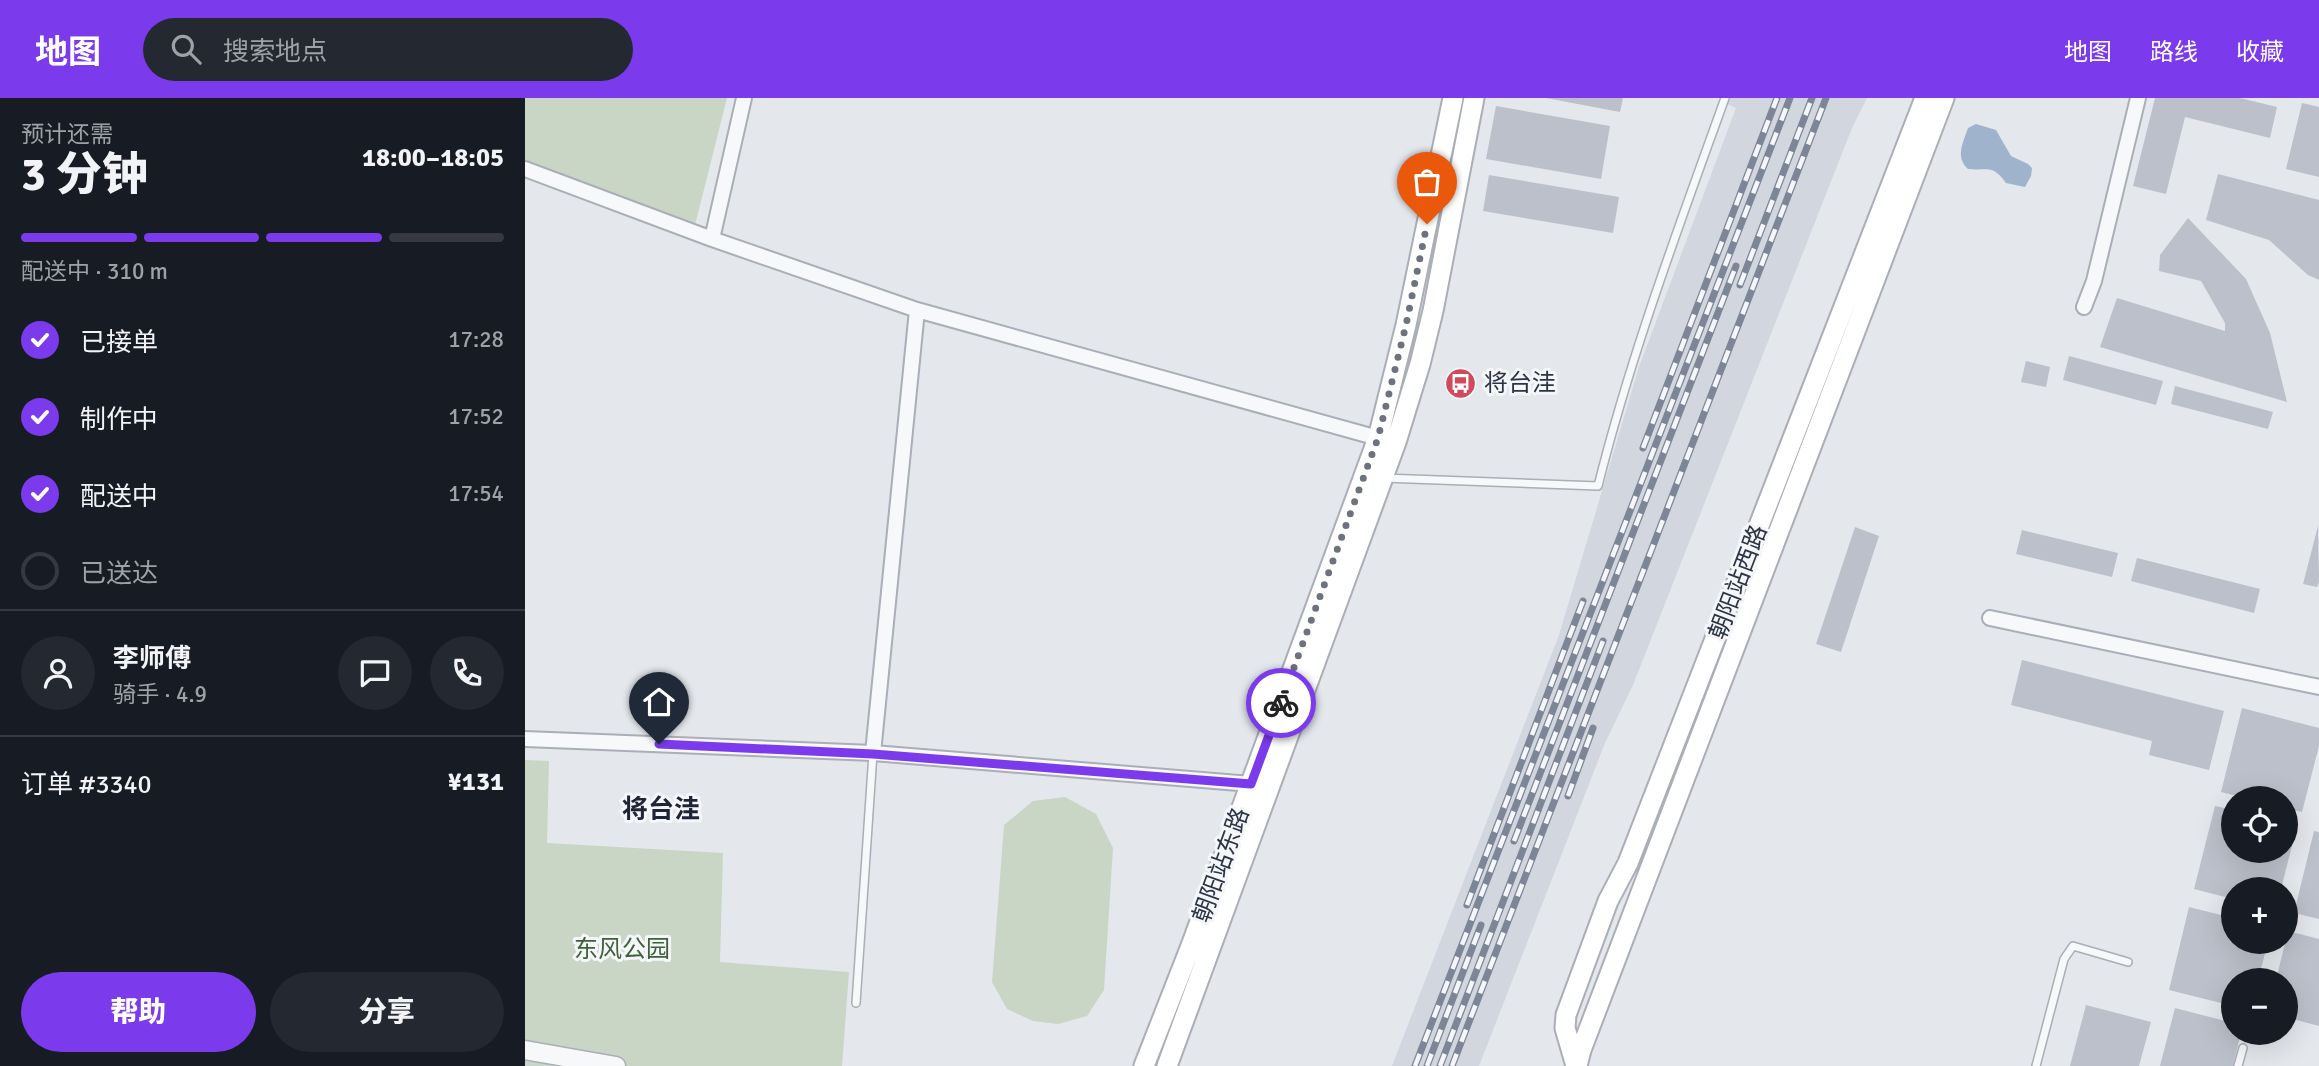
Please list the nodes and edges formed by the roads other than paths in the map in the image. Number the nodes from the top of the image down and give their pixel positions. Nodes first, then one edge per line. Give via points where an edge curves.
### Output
1 (744, 98) edge
2 (1453, 98) edge
3 (1474, 98) edge
4 (1725, 98) edge
5 (1925, 98) edge
6 (1944, 98) edge
7 (2138, 98) edge
8 (525, 169) edge
9 (712, 239) junction
10 (2084, 307) dead end
11 (918, 310) junction
12 (1378, 438) junction
13 (1384, 478) junction
14 (1990, 618) dead end
15 (2319, 687) edge
16 (525, 739) edge
17 (873, 754) junction
18 (1251, 784) junction
19 (2128, 962) dead end
20 (856, 1003) dead end
21 (2243, 1048) dead end
22 (525, 1050) edge
23 (616, 1066) edge
24 (1144, 1066) edge
25 (1167, 1066) edge
26 (1576, 1066) edge
27 (2036, 1066) edge
28 (2238, 1066) edge

1 - 9 street
2 - 12 main road, 朝阳站东路
3 - 13 main road, 朝阳站东路 via 1427,338
4 - 13 lane via 1658,285 1598,486
5 - 26 main road, 朝阳站西路 via 1566,1015
6 - 26 main road, 朝阳站西路
7 - 10 street
8 - 9 street
9 - 11 street
11 - 12 street
11 - 17 street
12 - 18 main road, 朝阳站东路
13 - 25 main road, 朝阳站东路
14 - 15 street
16 - 17 street
17 - 18 street
17 - 20 lane
18 - 24 main road, 朝阳站东路
19 - 27 lane via 2073,946 2064,960
21 - 28 lane
22 - 23 street

